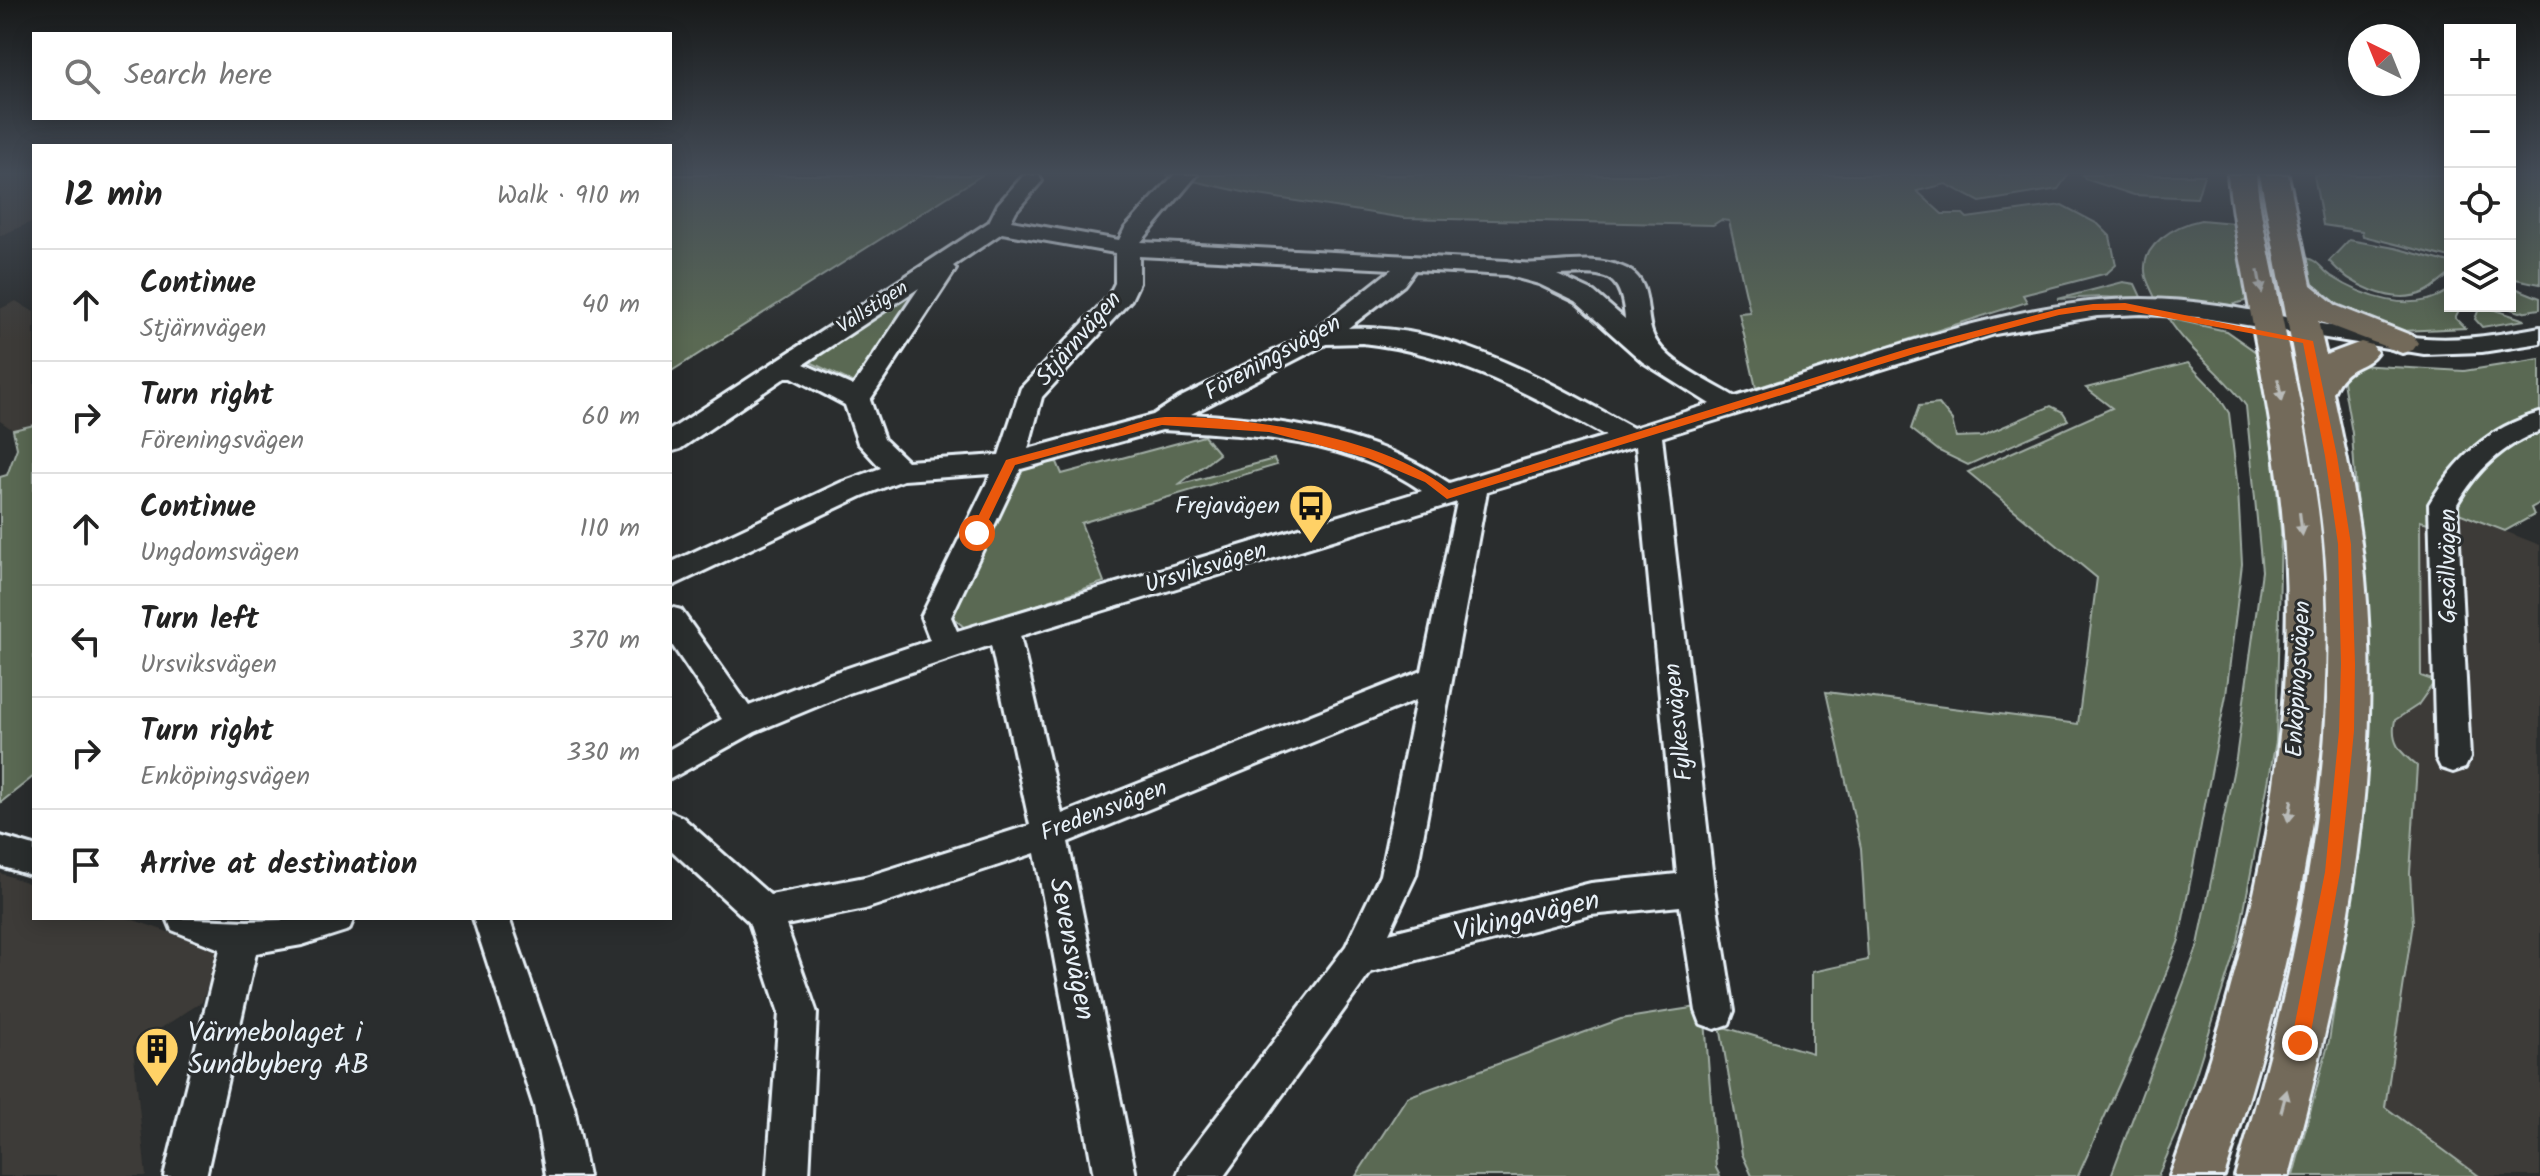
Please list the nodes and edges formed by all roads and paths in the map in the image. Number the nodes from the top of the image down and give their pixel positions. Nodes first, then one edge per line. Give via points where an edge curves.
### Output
1 (992, 230) edge
2 (1021, 230) edge
3 (1136, 230) edge
4 (2260, 230) edge
5 (2280, 230) edge
6 (1127, 248) junction
7 (956, 253) junction
8 (1409, 261) junction
9 (1507, 268) junction
10 (2289, 321) junction
11 (2540, 335) edge
12 (1321, 337) junction
13 (2402, 343) joint
14 (2540, 350) edge
15 (2361, 352) junction
16 (1652, 356) junction
17 (781, 368) junction
18 (2318, 391) junction
19 (857, 400) junction
20 (1733, 407) junction
21 (1162, 421) junction
22 (2540, 422) edge
23 (1640, 435) junction
24 (672, 442) edge
25 (1010, 463) junction
26 (900, 471) junction
27 (1460, 491) junction
28 (672, 575) edge
29 (672, 621) edge
30 (1003, 629) junction
31 (948, 646) junction
32 (1435, 679) junction
33 (743, 723) junction
34 (2453, 758) dead end
35 (672, 764) edge
36 (672, 829) edge
37 (1049, 834) junction
38 (0, 851) edge
39 (32, 860) edge
40 (1696, 888) junction
41 (764, 913) junction
42 (189, 920) edge
43 (331, 920) edge
44 (492, 920) edge
45 (241, 938) junction
46 (1359, 958) junction
47 (1715, 1011) dead end
48 (185, 1176) edge
49 (567, 1176) edge
50 (788, 1176) edge
51 (1115, 1176) edge
52 (1198, 1176) edge
53 (2197, 1176) edge
54 (2262, 1176) edge

1 - 7 street, Vallstigen
2 - 6 street
3 - 6 street
4 -> 10 main road, Enköpingsvägen
5 - 10 main road, Enköpingsvägen
6 - 8 street
6 - 25 street, Stjärnvägen via 1127,283 1119,300 1030,394
7 - 17 street, Vallstigen
7 - 19 street
8 - 9 street
8 - 12 street, Föreningsvägen via 1396,280
9 - 16 street via 1585,297
9 - 16 street via 1581,268 1626,277 1634,288 1637,331
10 - 13 main road via 2326,313
10 - 15 street, Ursviksvägen
10 - 18 main road, Enköpingsvägen
10 - 20 street, Ursviksvägen via 2125,306 2081,309 1989,328
10 -> 53 main road, Enköpingsvägen via 2292,446 2303,547 2304,657 2294,779 2276,900 2229,1091
11 - 13 street via 2465,346
12 - 21 street, Föreningsvägen
12 - 23 street via 1348,333 1399,340 1468,358
14 - 15 street, Ursviksvägen via 2440,363
15 - 18 main road via 2335,362
16 - 20 street
17 - 19 street via 825,380
17 - 24 street, Vallstigen
54 -> 18 main road, Enköpingsvägen via 2316,968 2333,872 2346,731 2345,544
19 - 26 street via 872,443
20 - 23 street, Ursviksvägen
21 - 25 street, Föreningsvägen
21 - 27 street via 1269,428 1320,439
22 - 34 street, Gesällvägen via 2486,449 2458,475 2443,504
23 - 27 street, Ursviksvägen
23 - 40 street, Fylkesvägen
25 - 26 street, Föreningsvägen
25 - 31 street, Stjärnvägen via 936,617
26 - 28 street, Föreningsvägen
27 - 30 street, Ursviksvägen
27 - 32 street
29 - 33 street
30 - 31 street, Ursviksvägen
30 - 37 street, Sevensvägen
31 - 33 street, Ursviksvägen
32 - 37 street, Fredensvägen
32 - 46 street via 1398,875
33 - 35 street, Ursviksvägen
36 - 41 street
37 - 41 street, Fredensvägen via 865,893
37 - 51 street, Sevensvägen
38 - 39 street
40 - 46 street, Vikingavägen via 1591,899
40 - 47 street, Fylkesvägen
41 - 50 street via 798,1013
42 - 45 street
43 - 45 street
44 - 49 street via 554,1107
45 - 48 street
46 - 52 street

